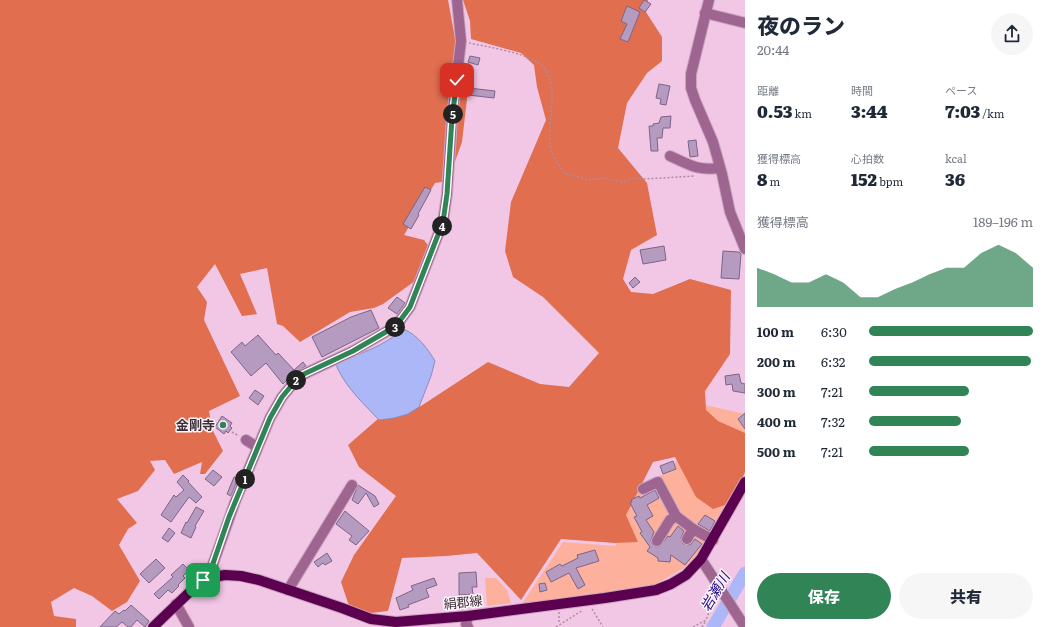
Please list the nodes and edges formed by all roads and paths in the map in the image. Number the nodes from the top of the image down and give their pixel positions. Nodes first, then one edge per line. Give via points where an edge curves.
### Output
1 (457, 0) edge
2 (709, 0) edge
3 (705, 13) junction
4 (745, 23) edge
5 (461, 41) junction
6 (670, 156) dead end
7 (720, 168) junction
8 (707, 169) junction
9 (745, 249) edge
10 (246, 440) dead end
11 (258, 447) junction
12 (745, 482) edge
13 (352, 485) dead end
14 (643, 489) dead end
15 (676, 516) junction
16 (693, 529) junction
17 (687, 539) dead end
18 (657, 540) dead end
19 (712, 540) junction
20 (701, 560) junction
21 (208, 578) junction
22 (721, 588) junction
23 (288, 590) junction
24 (176, 604) junction
25 (559, 604) junction
26 (585, 605) junction
27 (468, 616) junction
28 (706, 620) junction
29 (559, 625) junction
30 (153, 627) edge
31 (189, 627) edge
32 (468, 627) edge
33 (556, 627) edge
34 (603, 627) edge
35 (693, 627) edge
36 (702, 627) edge
37 (745, 627) edge

1 - 5 street
2 - 3 street
3 - 4 street
3 - 7 street via 691,74 691,88 713,142
5 - 8 path via 528,58 545,70 550,78 552,92 550,143 556,161 564,173 589,180 605,178 621,182 634,178 695,176
5 - 11 street via 443,222 410,307 396,326 296,380 270,418
6 - 8 street via 695,167
7 - 8 street
7 - 9 street via 730,212
10 - 11 street
11 - 21 street via 229,517
12 - 19 main road, 絹郡線
13 - 23 street
14 - 15 street via 658,482
15 - 16 street
15 - 18 street via 670,520
16 - 17 street
16 - 19 street
19 - 20 main road, 絹郡線
20 - 22 street
20 - 26 main road, 絹郡線 via 686,575 656,590
21 - 23 main road, 絹郡線 via 241,576
21 - 24 main road, 絹郡線 via 196,585
22 - 28 path
22 - 37 street
23 - 27 main road, 絹郡線 via 383,622
24 - 30 main road, 絹郡線
24 - 31 street
25 - 26 main road, 絹郡線
25 - 27 main road, 絹郡線
25 - 29 path
26 - 29 path
26 - 34 path
27 - 32 street
28 - 35 path
28 - 36 path
29 - 33 path

